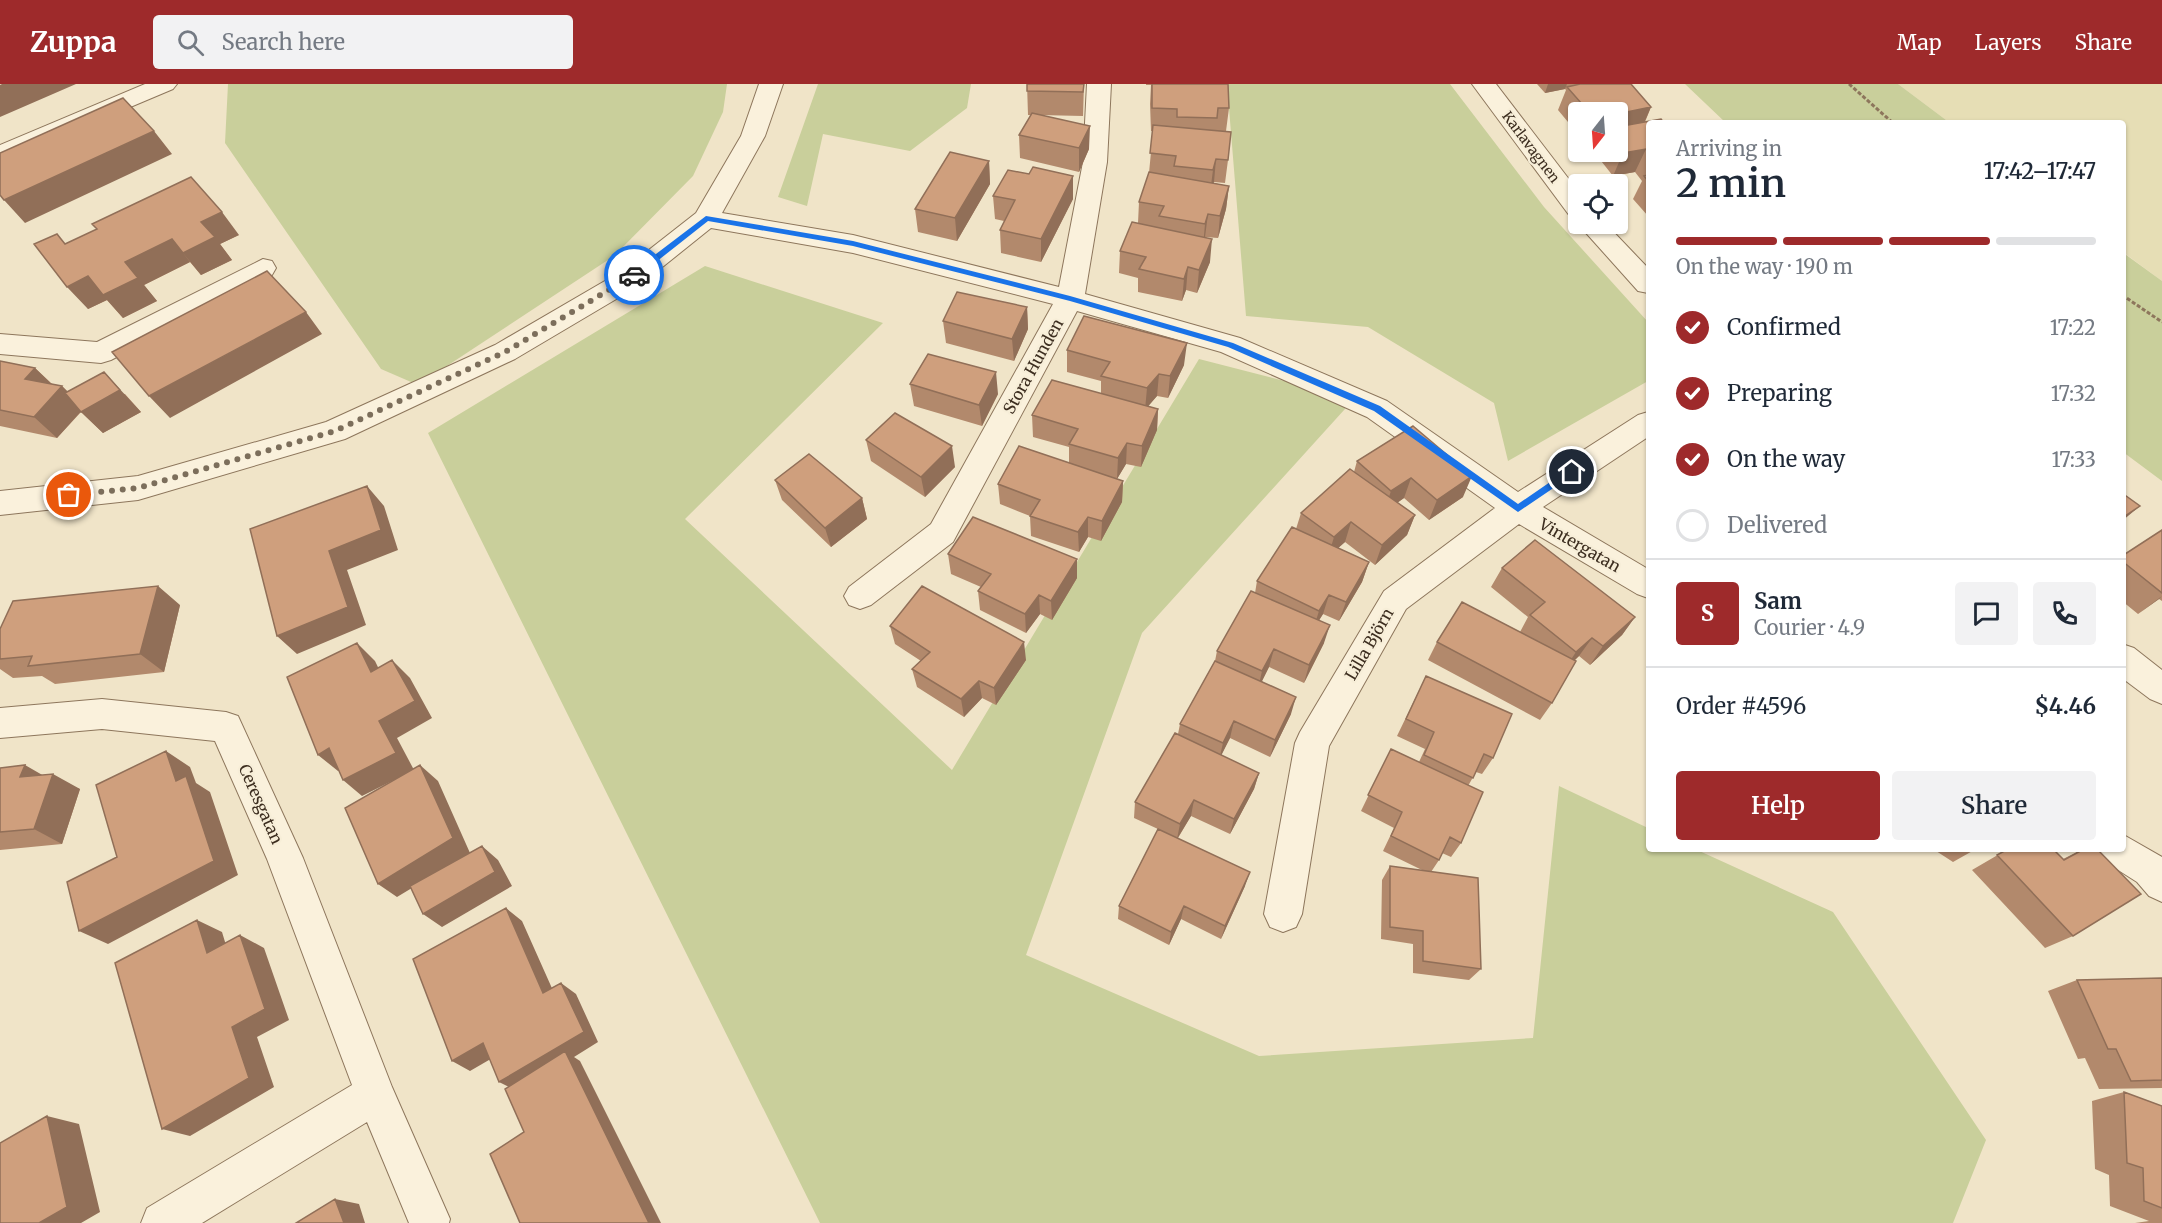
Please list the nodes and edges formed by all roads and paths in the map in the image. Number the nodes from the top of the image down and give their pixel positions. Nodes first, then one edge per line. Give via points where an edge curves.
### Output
1 (165, 84) edge
2 (771, 84) edge
3 (1099, 84) edge
4 (1484, 84) edge
5 (1849, 84) edge
6 (1890, 120) edge
7 (0, 154) edge
8 (1568, 196) edge
9 (706, 219) junction
10 (1600, 234) edge
11 (262, 268) dead end
12 (1646, 282) edge
13 (1070, 298) junction
14 (2126, 299) edge
15 (2162, 322) edge
16 (0, 344) edge
17 (1646, 424) edge
18 (0, 503) edge
19 (1518, 508) junction
20 (1646, 584) edge
21 (860, 596) dead end
22 (2126, 661) edge
23 (2162, 689) edge
24 (0, 723) edge
25 (2122, 852) edge
26 (2162, 884) edge
27 (1283, 914) dead end
28 (375, 1094) junction
29 (429, 1219) dead end
30 (162, 1223) edge

1 - 7 street
2 - 9 street via 753,136
3 - 13 street, Stora Hunden via 1095,162
4 - 8 street, Karlavagnen
5 - 6 path
9 - 13 street, Vintergatan via 853,244
9 - 18 street via 631,278 505,352 335,431 138,488
10 - 12 street
11 - 16 street via 101,353
13 - 19 street, Vintergatan via 1230,345 1377,408
13 - 21 street, Stora Hunden via 942,533
14 - 15 path
17 - 19 street, Lilla Björn
19 - 20 street, Vintergatan
19 - 27 street, Lilla Björn via 1395,600 1312,743
22 - 23 street
24 - 28 street, Ceresgatan via 102,714 226,726 285,858
25 - 26 street via 2150,870
28 - 29 street, Ceresgatan
28 - 30 street

